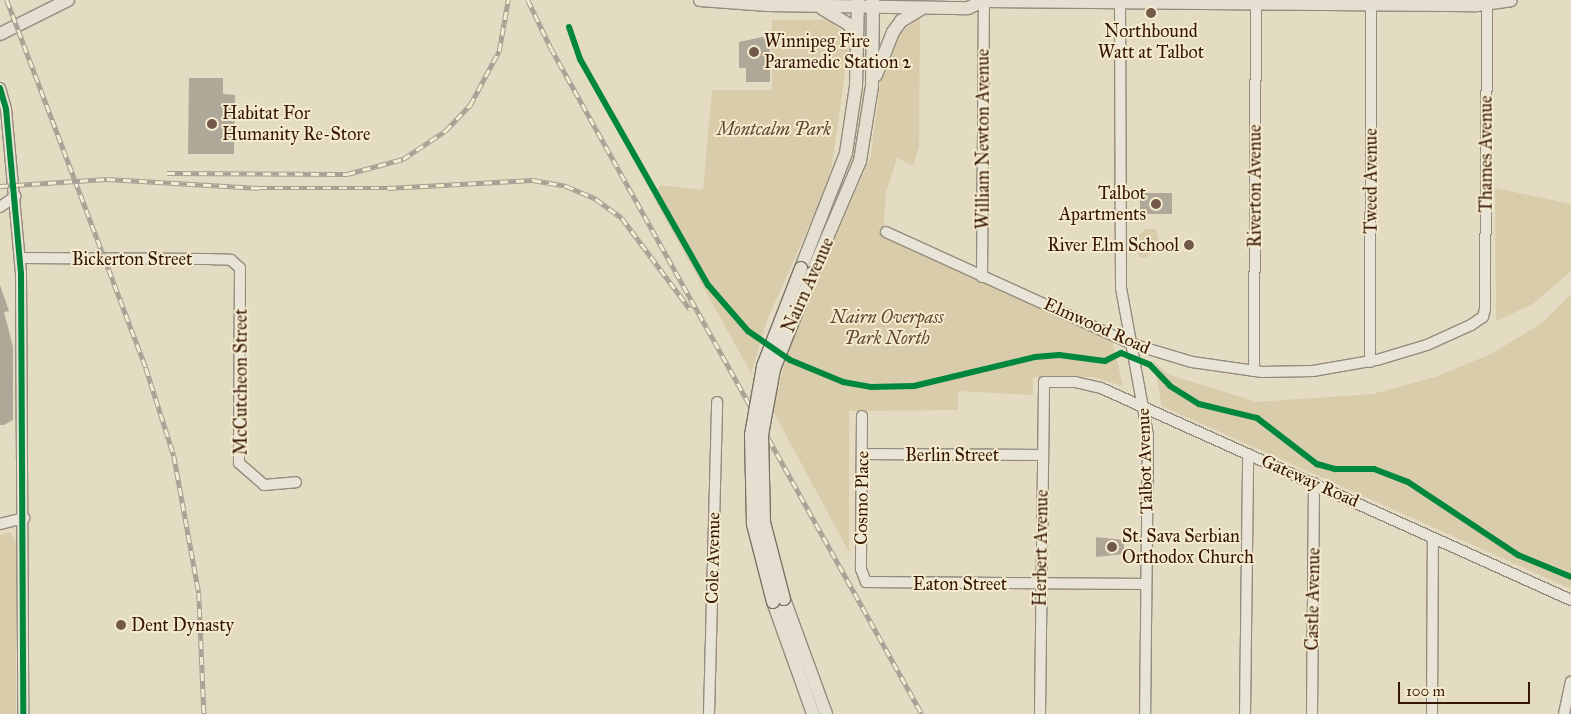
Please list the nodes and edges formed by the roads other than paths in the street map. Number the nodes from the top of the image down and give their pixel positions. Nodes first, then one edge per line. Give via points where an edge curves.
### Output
1 (68, 0) edge
2 (700, 0) edge
3 (983, 0) edge
4 (1511, 0) edge
5 (1120, 1) edge
6 (1256, 1) edge
7 (745, 2) edge
8 (1372, 2) edge
9 (1488, 2) edge
10 (858, 3) edge
11 (873, 3) edge
12 (816, 6) junction
13 (924, 8) junction
14 (0, 34) edge
15 (858, 50) junction
16 (872, 86) junction
17 (0, 88) edge
18 (0, 120) edge
19 (8, 134) junction
20 (16, 196) junction
21 (0, 207) edge
22 (886, 232) dead end
23 (21, 258) junction
24 (240, 268) joint
25 (807, 271) junction
26 (982, 277) junction
27 (1485, 309) joint
28 (1132, 344) junction
29 (1370, 362) junction
30 (1254, 371) junction
31 (1044, 382) joint
32 (717, 402) dead end
33 (1144, 407) junction
34 (862, 416) dead end
35 (862, 454) junction
36 (1248, 454) junction
37 (1042, 455) junction
38 (296, 482) dead end
39 (1314, 483) junction
40 (24, 518) junction
41 (0, 524) edge
42 (1433, 538) junction
43 (864, 580) joint
44 (1040, 584) junction
45 (1146, 584) junction
46 (778, 600) junction
47 (1571, 600) edge
48 (1571, 682) edge
49 (23, 714) edge
50 (709, 714) edge
51 (813, 714) edge
52 (826, 714) edge
53 (1040, 714) edge
54 (1145, 714) edge
55 (1245, 714) edge
56 (1312, 714) edge
57 (1432, 714) edge
58 (1564, 714) edge

1 - 14 main road
2 - 7 main road
3 - 5 main road
3 - 13 main road via 968,8
3 - 26 street, William Newton Avenue
4 - 9 main road
5 - 6 main road
5 - 28 street, Talbot Avenue via 1120,266
6 - 8 main road
6 - 30 street, Riverton Avenue
7 - 12 main road
8 - 9 main road
8 - 29 street, Tweed Avenue
9 - 27 street, Thames Avenue
10 - 11 main road
10 - 12 main road
10 - 15 main road, Nairn Avenue
11 - 13 main road
11 - 16 main road, Nairn Avenue
12 - 15 main road via 837,14 850,25
13 - 16 main road via 901,21 893,32
15 - 25 main road, Nairn Avenue via 846,153
16 - 25 main road, Nairn Avenue via 854,179
17 - 19 street
18 - 19 street
19 - 20 street
20 - 21 street
20 - 23 street
22 - 26 street, Elmwood Road
23 - 24 street, Bickerton Street via 231,260
23 - 40 street
24 - 38 street, McCutcheon Street via 239,463 264,485
25 - 46 main road, Nairn Avenue, bridge via 774,369 762,436 764,522
26 - 28 street, Elmwood Road
27 - 29 street, Elmwood Road via 1483,317 1462,329 1427,345
28 - 30 street, Elmwood Road via 1192,362
28 - 33 street, Talbot Avenue
29 - 30 street, Elmwood Road via 1313,371
31 - 33 street, Gateway Road via 1093,385
31 - 37 street, Herbert Avenue
32 - 50 street, Cole Avenue
33 - 36 street, Gateway Road
33 - 45 street, Talbot Avenue
34 - 35 street, Cosmo Place
35 - 37 street, Berlin Street
35 - 43 street, Cosmo Place via 861,569
36 - 39 street, Gateway Road
36 - 55 street
37 - 44 street, Herbert Avenue
39 - 42 street, Gateway Road
39 - 56 street, Castle Avenue
40 - 41 street
40 - 49 street
42 - 47 street, Gateway Road
42 - 57 street
43 - 44 street, Eaton Street
44 - 45 street, Eaton Street
44 - 53 street, Herbert Avenue
45 - 54 street, Talbot Avenue
46 - 51 main road, Nairn Avenue
46 - 52 main road, Nairn Avenue
48 - 58 street

